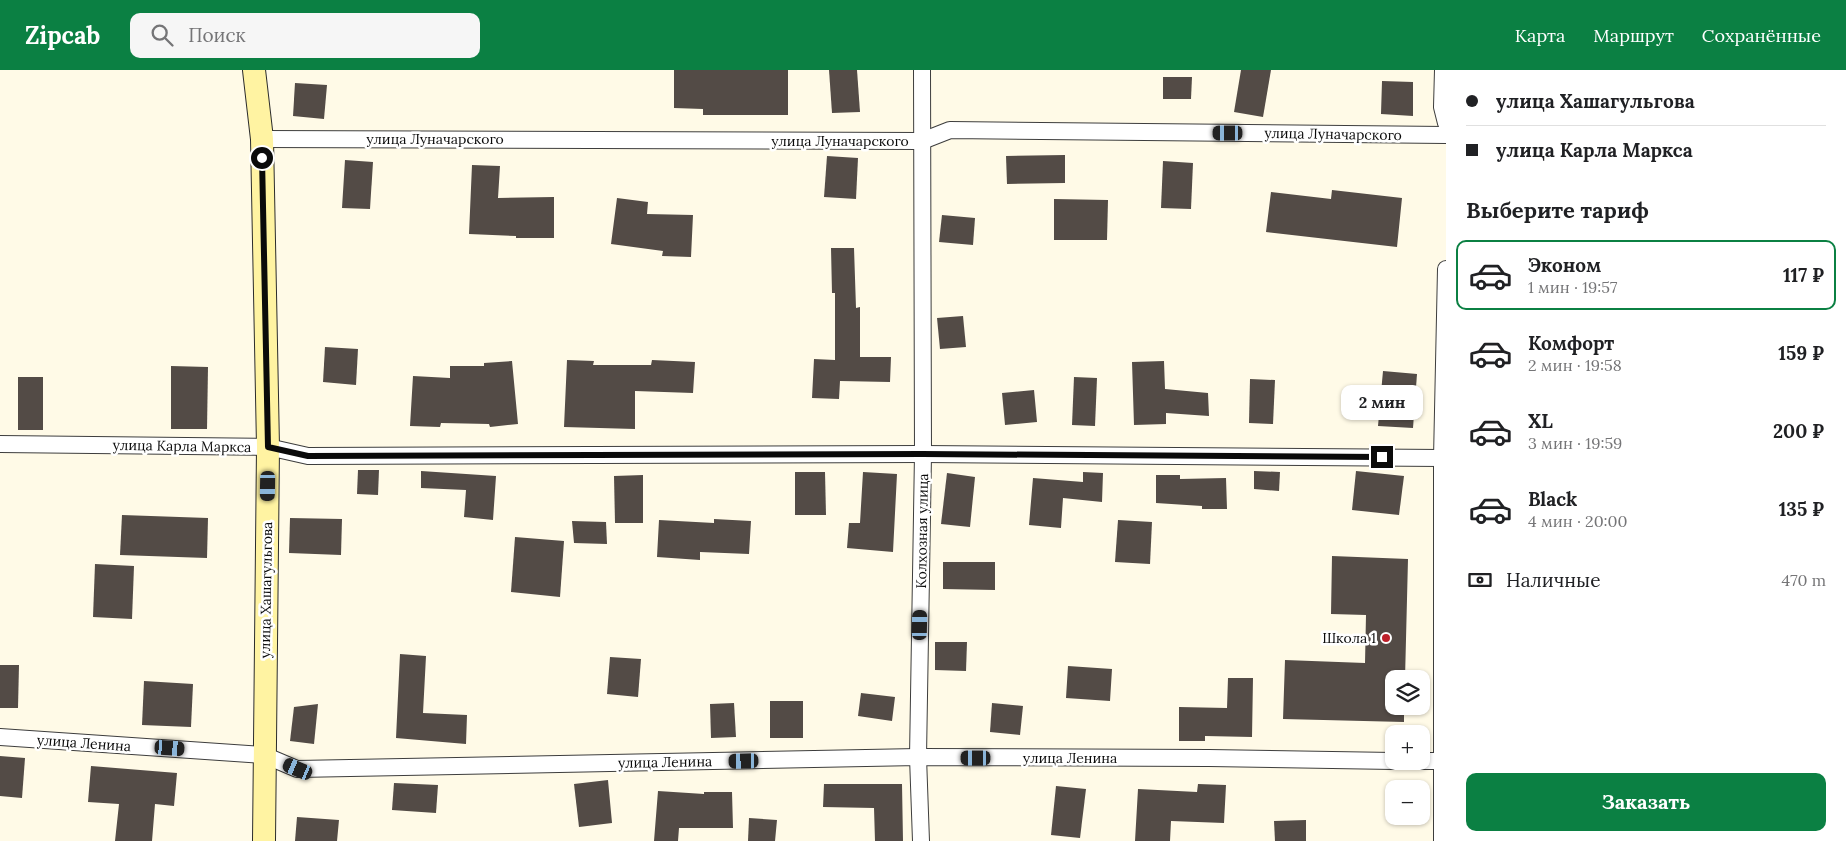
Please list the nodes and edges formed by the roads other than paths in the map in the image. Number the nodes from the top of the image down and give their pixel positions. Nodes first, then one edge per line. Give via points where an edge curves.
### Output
1 (254, 70) edge
2 (922, 70) edge
3 (1443, 70) edge
4 (1446, 123) edge
5 (1446, 135) edge
6 (262, 139) junction
7 (922, 141) junction
8 (1446, 268) edge
9 (0, 444) edge
10 (268, 447) junction
11 (922, 454) junction
12 (1442, 458) junction
13 (0, 737) edge
14 (264, 755) junction
15 (918, 758) junction
16 (1385, 761) edge
17 (1430, 761) edge
18 (1444, 761) edge
19 (264, 841) edge
20 (921, 841) edge
21 (1442, 841) edge

1 - 6 main road, улица Хашагульгова
2 - 7 street, Колхозная улица
3 - 4 street via 1442,106
5 - 7 street, улица Луначарского via 950,130
6 - 7 street, улица Луначарского
6 - 10 main road, улица Хашагульгова
7 - 11 street, Колхозная улица
8 - 12 street
9 - 10 street, улица Карла Маркса
10 - 11 street, улица Карла Маркса via 308,456
10 - 14 main road, улица Хашагульгова
11 - 12 street, улица Карла Маркса
11 - 15 street, Колхозная улица
12 - 18 street
13 - 14 street, улица Ленина
14 - 15 street, улица Ленина via 298,769
14 - 19 main road, улица Хашагульгова
15 - 16 street, улица Ленина
15 - 20 street, Колхозная улица
17 - 18 street
18 - 21 street

